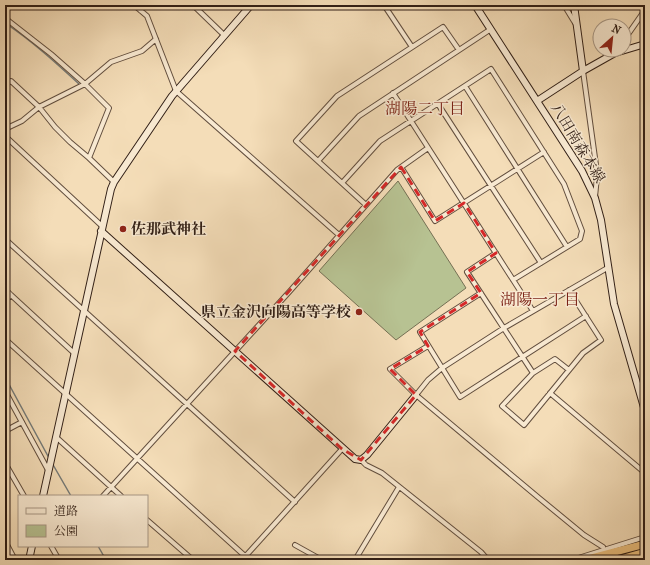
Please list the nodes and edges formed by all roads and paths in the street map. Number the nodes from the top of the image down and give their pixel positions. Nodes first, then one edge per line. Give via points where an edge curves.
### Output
1 (134, 5) edge
2 (143, 5) edge
3 (193, 5) edge
4 (251, 5) edge
5 (384, 5) edge
6 (475, 5) edge
7 (564, 5) edge
8 (574, 5) edge
9 (645, 10) edge
10 (141, 11) junction
11 (5, 18) edge
12 (577, 25) junction
13 (491, 29) junction
14 (632, 29) edge
15 (224, 36) junction
16 (156, 39) junction
17 (645, 44) edge
18 (412, 48) junction
19 (632, 48) edge
20 (459, 50) junction
21 (606, 58) edge
22 (583, 71) junction
23 (5, 84) edge
24 (85, 84) junction
25 (465, 86) junction
26 (176, 91) junction
27 (393, 93) junction
28 (537, 101) junction
29 (438, 104) junction
30 (39, 107) junction
31 (411, 121) junction
32 (5, 129) edge
33 (5, 136) edge
34 (428, 148) junction
35 (544, 152) junction
36 (89, 158) junction
37 (318, 161) junction
38 (400, 167) junction
39 (518, 169) junction
40 (114, 182) junction
41 (342, 183) junction
42 (491, 186) junction
43 (595, 198) junction
44 (464, 203) junction
45 (366, 205) junction
46 (102, 229) junction
47 (339, 235) junction
48 (5, 240) edge
49 (567, 247) junction
50 (496, 253) junction
51 (541, 263) junction
52 (609, 268) junction
53 (513, 280) junction
54 (5, 290) edge
55 (569, 290) junction
56 (481, 293) junction
57 (11, 295) junction
58 (5, 301) edge
59 (84, 310) junction
60 (533, 311) junction
61 (586, 316) junction
62 (504, 328) junction
63 (5, 339) edge
64 (428, 346) junction
65 (235, 351) junction
66 (74, 353) junction
67 (523, 357) junction
68 (442, 368) junction
69 (569, 370) junction
70 (533, 373) junction
71 (5, 391) edge
72 (550, 393) junction
73 (65, 395) junction
74 (416, 395) junction
75 (187, 404) junction
76 (645, 411) edge
77 (22, 422) junction
78 (5, 431) edge
79 (56, 437) junction
80 (342, 448) junction
81 (137, 459) junction
82 (361, 460) junction
83 (5, 463) edge
84 (49, 469) junction
85 (645, 473) edge
86 (111, 487) junction
87 (399, 487) junction
88 (23, 495) edge
89 (43, 495) edge
90 (104, 495) edge
91 (120, 495) edge
92 (295, 502) junction
93 (148, 521) edge
94 (645, 537) edge
95 (5, 541) edge
96 (645, 544) edge
97 (296, 545) dead end
98 (32, 547) edge
99 (52, 547) edge
100 (604, 547) dead end
101 (645, 552) edge
102 (245, 556) junction
103 (645, 559) edge
104 (15, 560) edge
105 (29, 560) edge
106 (59, 560) edge
107 (193, 560) edge
108 (242, 560) edge
109 (322, 560) edge
110 (355, 560) edge
111 (488, 560) edge
112 (572, 560) edge
113 (584, 560) edge
114 (617, 560) edge
115 (640, 560) edge

1 - 10 street
2 - 10 street
3 - 15 street
4 - 15 street
5 - 18 street
6 - 13 street
7 - 12 street
8 - 12 street
9 - 14 street
10 - 16 street via 147,16
11 - 24 street
12 - 22 street
13 - 20 street
13 - 28 street
15 - 26 street
16 - 24 street via 142,51 111,62
16 - 26 street
17 - 19 street, 八田南森本線
18 - 20 street via 444,27
18 - 37 street via 337,96 296,141
20 - 27 street
21 - 22 street, 八田南森本線
22 - 28 street, 八田南森本線
22 - 43 street via 596,171
23 - 30 street via 12,81
24 - 30 street
24 - 36 street via 109,108
25 - 29 street
25 - 35 street via 491,69
25 - 39 street
26 - 40 street
26 - 47 street
27 - 31 street
27 - 37 street via 359,116
28 - 43 street, 八田南森本線 via 582,171
29 - 31 street
29 - 42 street
30 - 32 street via 22,121
30 - 36 street via 55,127
31 - 34 street
31 - 41 street via 380,141
33 - 46 street
34 - 38 street
34 - 44 street
35 - 39 street
35 - 49 street via 564,184 582,231 580,239
36 - 40 street
37 - 41 street
38 - 44 street via 435,221
38 - 45 street
39 - 42 street
39 - 49 street
40 - 46 street
41 - 45 street
42 - 44 street
42 - 51 street
43 - 52 street, 八田南森本線
44 - 50 street
45 - 47 street
46 - 59 street
46 - 65 street
47 - 65 street
48 - 59 street
49 - 51 street
50 - 53 street
50 - 56 street via 467,272
51 - 53 street
52 - 55 street
52 - 76 street, 八田南森本線 via 614,304
53 - 60 street
54 - 57 street
55 - 60 street
55 - 61 street
56 - 62 street
56 - 64 street via 420,332
57 - 58 street
57 - 66 street
59 - 66 street
59 - 75 street
60 - 62 street
61 - 67 street
61 - 69 street via 601,340 583,352
62 - 67 street
62 - 68 street
63 - 73 street
64 - 68 street
64 - 74 street via 390,369
65 - 75 street
65 - 80 street
66 - 73 street
67 - 68 street via 460,397
67 - 70 street
68 - 74 street
69 - 70 street via 555,359
69 - 72 street
70 - 72 street via 502,406 524,426
71 - 77 street
72 - 85 street
73 - 79 street
73 - 81 street
74 - 82 street
74 - 100 street via 539,498
75 - 81 street
75 - 92 street
77 - 78 street
77 - 84 street
79 - 84 street
79 - 86 street
80 - 82 street via 355,459
80 - 92 street
81 - 86 street
81 - 102 street
82 - 87 street
83 - 88 street
84 - 89 street
86 - 90 street
86 - 91 street
87 - 110 street
87 - 111 street
92 - 102 street
93 - 107 street
94 - 112 street
95 - 104 street
96 - 113 highway
97 - 109 street
98 - 105 street
99 - 106 street
101 - 114 highway
102 - 108 street
103 - 115 street

